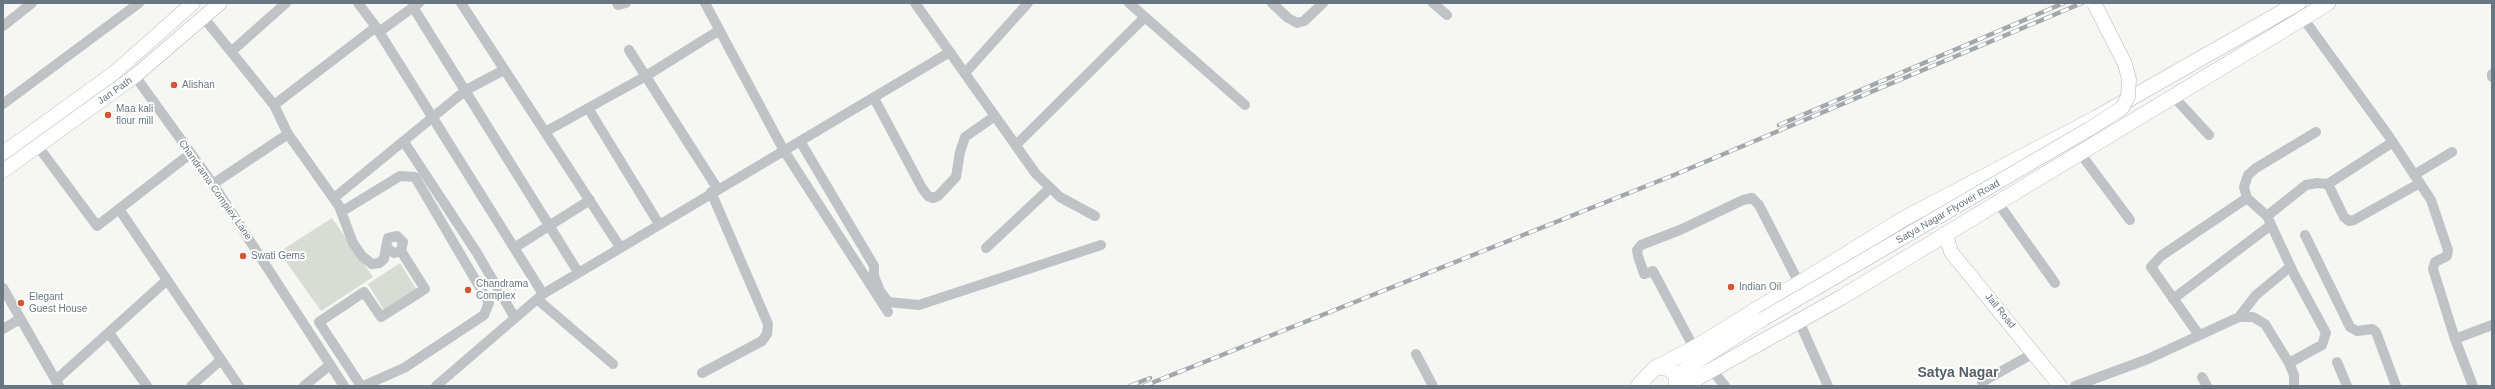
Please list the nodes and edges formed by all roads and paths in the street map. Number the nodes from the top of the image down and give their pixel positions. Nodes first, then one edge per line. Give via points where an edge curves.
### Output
1 (32, 3) edge
2 (139, 3) edge
3 (193, 3) edge
4 (220, 3) edge
5 (286, 3) edge
6 (358, 3) edge
7 (461, 3) edge
8 (617, 3) edge
9 (626, 3) edge
10 (705, 3) edge
11 (915, 3) edge
12 (1028, 3) edge
13 (1129, 3) edge
14 (1272, 3) edge
15 (1323, 3) edge
16 (1433, 3) edge
17 (2094, 3) edge
18 (2298, 3) edge
19 (2328, 3) edge
20 (416, 5) edge
21 (1447, 15) dead end
22 (1145, 17) junction
23 (204, 18) junction
24 (2303, 18) junction
25 (3, 26) edge
26 (377, 29) junction
27 (718, 31) junction
28 (2223, 47) junction
29 (629, 50) dead end
30 (232, 51) junction
31 (950, 52) junction
32 (2231, 60) junction
33 (504, 70) junction
34 (965, 73) junction
35 (2492, 74) edge
36 (135, 76) junction
37 (646, 76) junction
38 (2492, 77) edge
39 (466, 90) junction
40 (2173, 96) junction
41 (874, 98) junction
42 (3, 104) edge
43 (274, 105) junction
44 (1245, 105) dead end
45 (588, 108) junction
46 (995, 116) junction
47 (433, 119) junction
48 (545, 132) junction
49 (2316, 132) dead end
50 (288, 134) junction
51 (2209, 135) dead end
52 (800, 141) junction
53 (404, 142) junction
54 (2393, 142) junction
55 (37, 145) junction
56 (1016, 145) junction
57 (784, 149) junction
58 (2033, 150) junction
59 (2452, 152) dead end
60 (3, 153) edge
61 (2080, 153) junction
62 (190, 154) junction
63 (3, 171) edge
64 (2047, 173) junction
65 (2417, 179) junction
66 (213, 184) junction
67 (2328, 184) junction
68 (1049, 189) junction
69 (714, 190) junction
70 (334, 198) junction
71 (2248, 198) junction
72 (590, 200) junction
73 (1998, 203) junction
74 (119, 209) junction
75 (341, 212) junction
76 (1095, 216) dead end
77 (2130, 220) dead end
78 (2270, 221) junction
79 (659, 224) junction
80 (548, 226) junction
81 (1946, 234) junction
82 (2305, 235) dead end
83 (1101, 245) dead end
84 (386, 247) junction
85 (620, 247) junction
86 (514, 248) junction
87 (986, 248) dead end
88 (401, 251) junction
89 (2290, 266) junction
90 (578, 272) junction
91 (166, 281) junction
92 (1799, 283) junction
93 (2055, 284) dead end
94 (3, 288) edge
95 (540, 297) junction
96 (2173, 299) junction
97 (888, 312) dead end
98 (2239, 317) junction
99 (20, 318) junction
100 (515, 318) junction
101 (1798, 319) junction
102 (2492, 325) edge
103 (3, 329) edge
104 (109, 332) junction
105 (2199, 335) junction
106 (2455, 340) junction
107 (1694, 348) junction
108 (2034, 353) junction
109 (1416, 354) dead end
110 (221, 360) junction
111 (2337, 362) dead end
112 (2289, 363) junction
113 (613, 364) dead end
114 (330, 365) junction
115 (1711, 368) junction
116 (1655, 369) junction
117 (702, 373) dead end
118 (1678, 382) edge
119 (1982, 382) dead end
120 (57, 383) edge
121 (147, 386) edge
122 (191, 386) edge
123 (239, 386) edge
124 (304, 386) edge
125 (344, 386) edge
126 (362, 386) edge
127 (436, 386) edge
128 (1433, 386) edge
129 (1638, 386) edge
130 (1648, 386) edge
131 (1725, 386) edge
132 (1828, 386) edge
133 (2060, 386) edge
134 (2074, 386) edge
135 (2294, 386) edge
136 (2347, 386) edge
137 (2396, 386) edge
138 (2473, 386) edge

1 - 25 street
2 - 42 street
3 - 60 street, Jan Path via 114,73
4 - 23 street, Jan Path
5 - 30 street
6 - 26 street
7 - 33 street
8 - 9 street
10 - 27 street
11 - 31 street
12 - 34 street
13 - 22 street
14 - 15 street via 1297,23 1304,21
16 - 21 street
17 - 118 street, Satya Nagar Flyover Road, bridge via 2125,64 2129,79 2128,96 2122,108 1763,319
18 - 28 main road
19 - 24 main road
20 - 26 street
20 - 39 street
22 - 44 street
22 - 56 street
23 - 30 street
23 - 36 street, Jan Path
24 - 32 main road
24 - 54 street
26 - 43 street
26 - 47 street
27 - 37 street
27 - 57 street
28 - 32 main road
28 - 58 main road
29 - 37 street
30 - 43 street
31 - 34 street
31 - 41 street
32 - 40 main road
33 - 39 street
33 - 48 street
34 - 46 street
35 - 38 street
36 - 55 street, Jan Path
36 - 62 street, Chandrama Complex Lane
37 - 45 street
37 - 69 street
39 - 47 street
39 - 80 street
40 - 51 street
40 - 61 main road
41 - 46 street via 922,188 933,198 938,196 956,176 965,137
41 - 52 street
43 - 50 street
45 - 48 street
45 - 79 street
46 - 56 street
47 - 53 street
47 - 86 street
48 - 72 street
49 - 71 street via 2248,175 2244,187
50 - 66 street
50 - 70 street
52 - 57 street
52 - 83 street via 874,266 874,276 888,302 919,305
53 - 70 street
53 - 100 street via 477,253
54 - 65 street
54 - 67 street
55 - 63 street, Jan Path
55 - 74 street via 97,226
56 - 68 street
57 - 69 street
57 - 97 street
58 - 64 main road
58 - 92 main road via 1928,204
59 - 65 street
61 - 64 main road
61 - 77 street
62 - 66 street, Chandrama Complex Lane
62 - 74 street
64 - 73 main road
65 - 67 street via 2349,221 2344,217
65 - 106 street via 2431,200 2448,250 2447,256 2435,262 2433,269
66 - 114 street, Chandrama Complex Lane
67 - 78 street via 2306,186
68 - 76 street
68 - 87 street
69 - 79 street
69 - 117 street via 768,324 767,334 762,341
70 - 75 street
71 - 78 street
71 - 96 street via 2154,261 2151,267 2154,273
72 - 80 street
72 - 85 street
73 - 81 main road
73 - 93 street
74 - 91 street
75 - 84 street via 353,243 372,264 384,259
75 - 126 street via 400,176 415,177 489,302 484,315 404,368
78 - 89 street
78 - 96 street
79 - 85 street
80 - 86 street
80 - 90 street
81 - 101 main road via 1842,297
81 - 108 street, Jail Road via 1951,252
82 - 137 street via 2350,327 2357,331 2372,329 2376,332
84 - 88 street via 394,253
84 - 88 street via 388,238 397,236 403,242
85 - 90 street
86 - 95 street
88 - 126 street via 425,289 381,317 364,292 319,322
89 - 98 street via 2256,295
89 - 112 street via 2326,333 2322,345
90 - 95 street
91 - 104 street
91 - 110 street
92 - 107 main road
92 - 107 street via 1759,205 1752,198 1641,245 1638,256 1644,274 1653,271
94 - 99 street
95 - 100 street
95 - 113 street
96 - 105 street
98 - 105 street
98 - 112 street via 2253,317 2265,324
99 - 103 street
99 - 120 street
100 - 127 street
101 - 115 main road
101 - 132 street
102 - 106 street
104 - 120 street
104 - 121 street
105 - 134 street via 2148,359
106 - 138 street
107 - 116 main road
108 - 119 street
108 - 133 street, Jail Road
109 - 128 street
110 - 122 street
110 - 123 street
111 - 136 street
112 - 135 street via 2294,375
114 - 124 street
114 - 125 street, Chandrama Complex Lane
115 - 118 main road
115 - 131 street
116 - 118 main road via 1669,369
116 - 129 main road
116 - 130 main road

